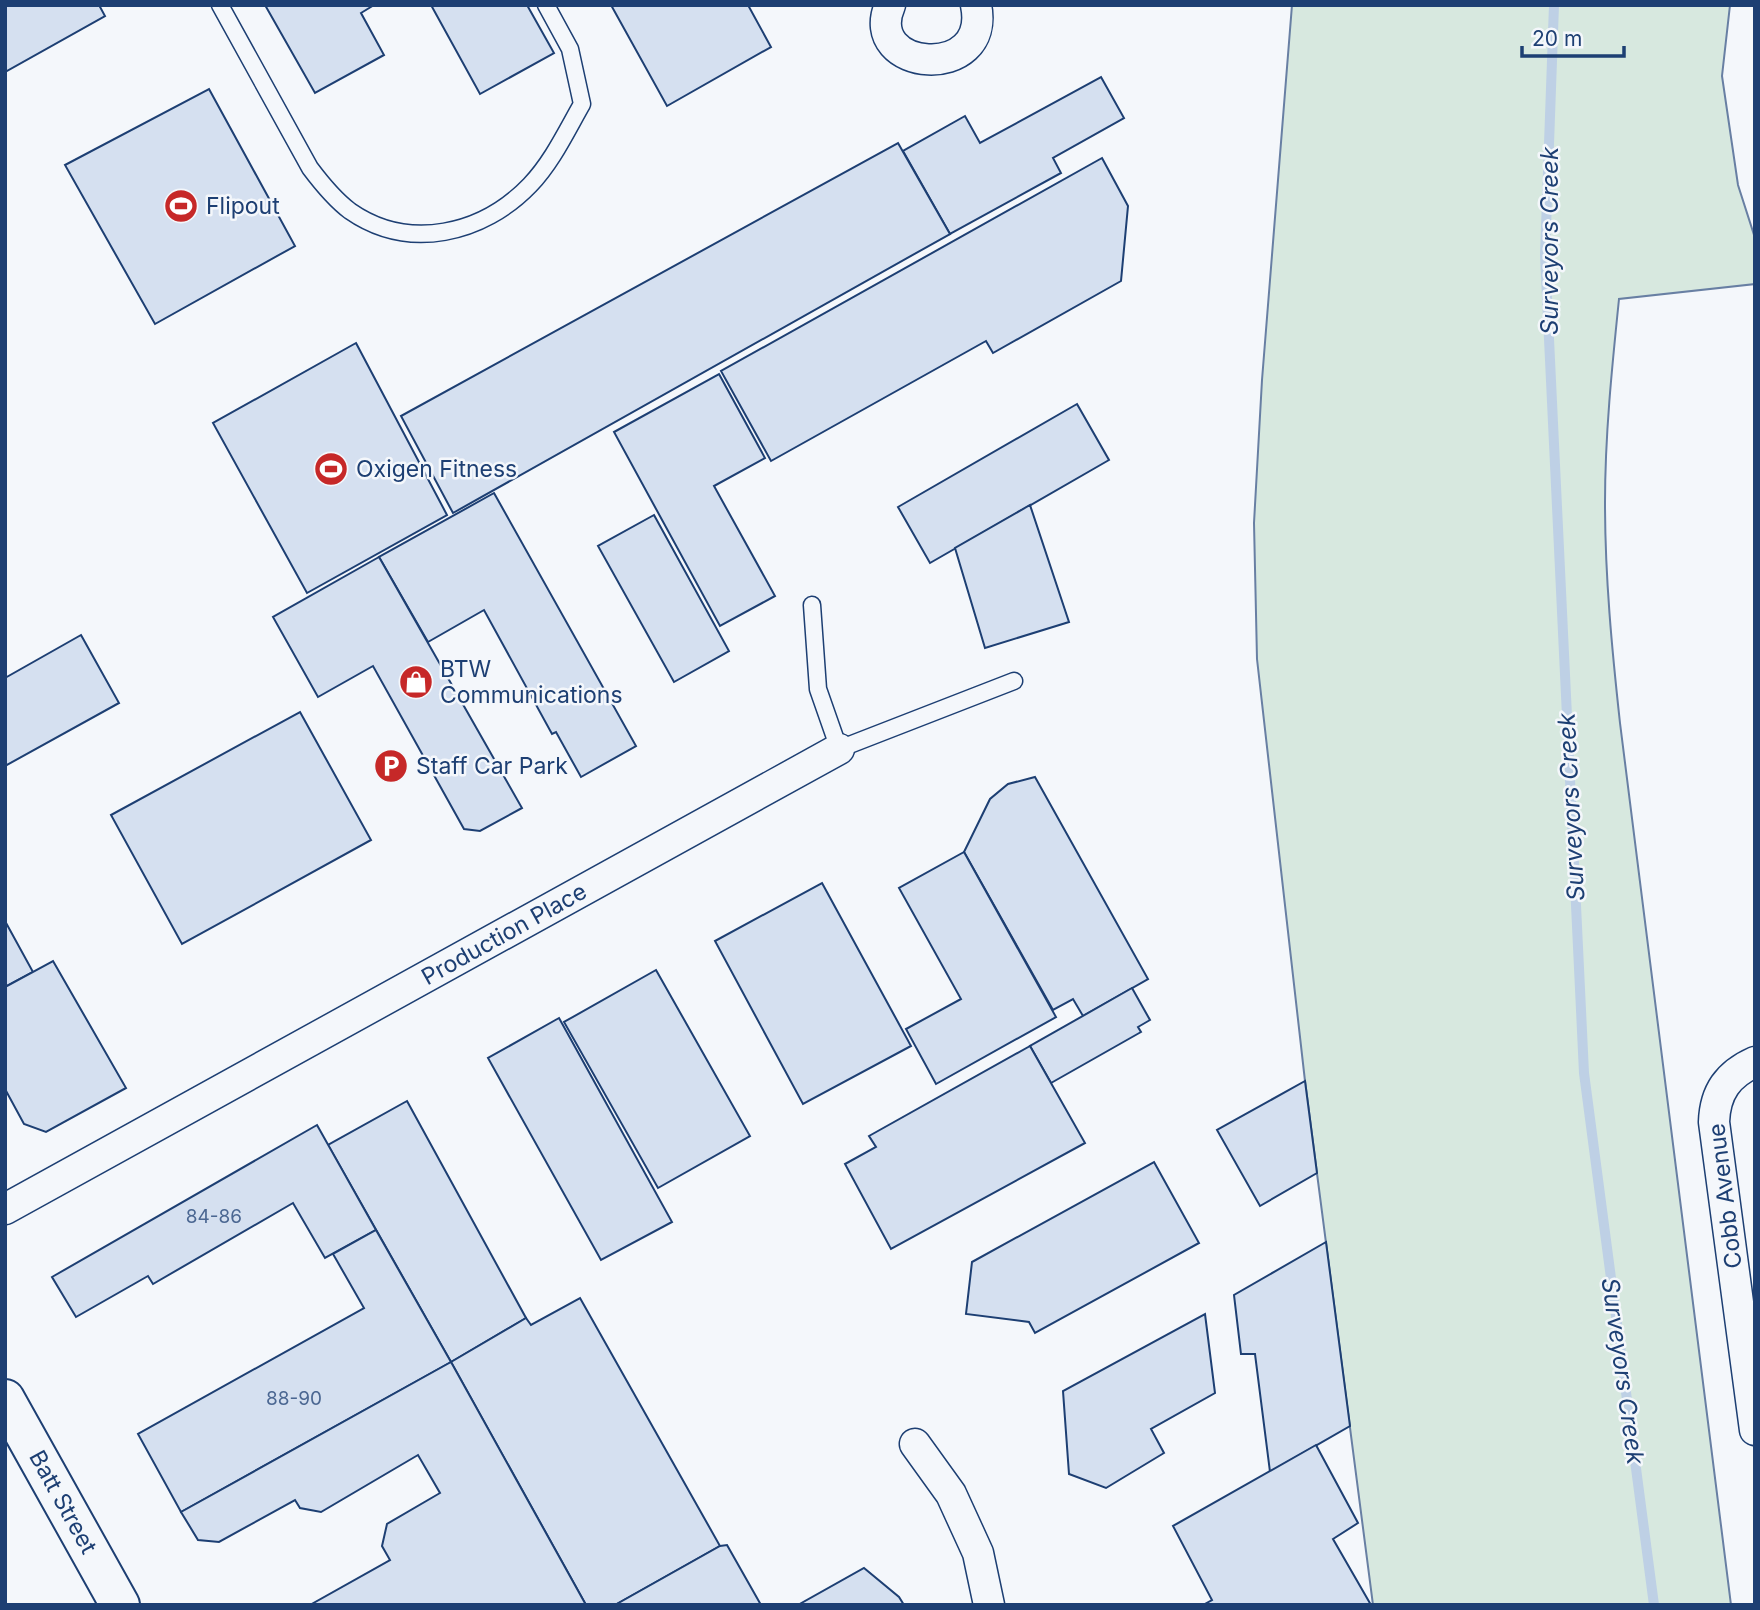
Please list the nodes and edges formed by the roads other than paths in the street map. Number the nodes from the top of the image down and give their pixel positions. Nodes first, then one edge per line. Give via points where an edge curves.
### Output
1 (220, 5) edge
2 (546, 5) edge
3 (890, 5) edge
4 (976, 5) edge
5 (812, 605) dead end
6 (1014, 681) dead end
7 (839, 749) junction
8 (1755, 1062) edge
9 (5, 1209) edge
10 (5, 1399) edge
11 (1755, 1430) edge
12 (915, 1444) dead end
13 (120, 1605) edge
14 (989, 1605) edge

1 - 2 lane via 310,168 328,192 367,222 437,235 478,223 513,202 545,168 582,104 570,49
3 - 4 street via 887,24 895,46 924,61 941,60 971,40 977,26
5 - 7 lane via 818,688
6 - 7 lane, Production Place
7 - 9 street, Production Place
8 - 11 street, Cobb Avenue via 1721,1088 1714,1122
10 - 13 street, Batt Street
12 - 14 street via 951,1494 978,1553

